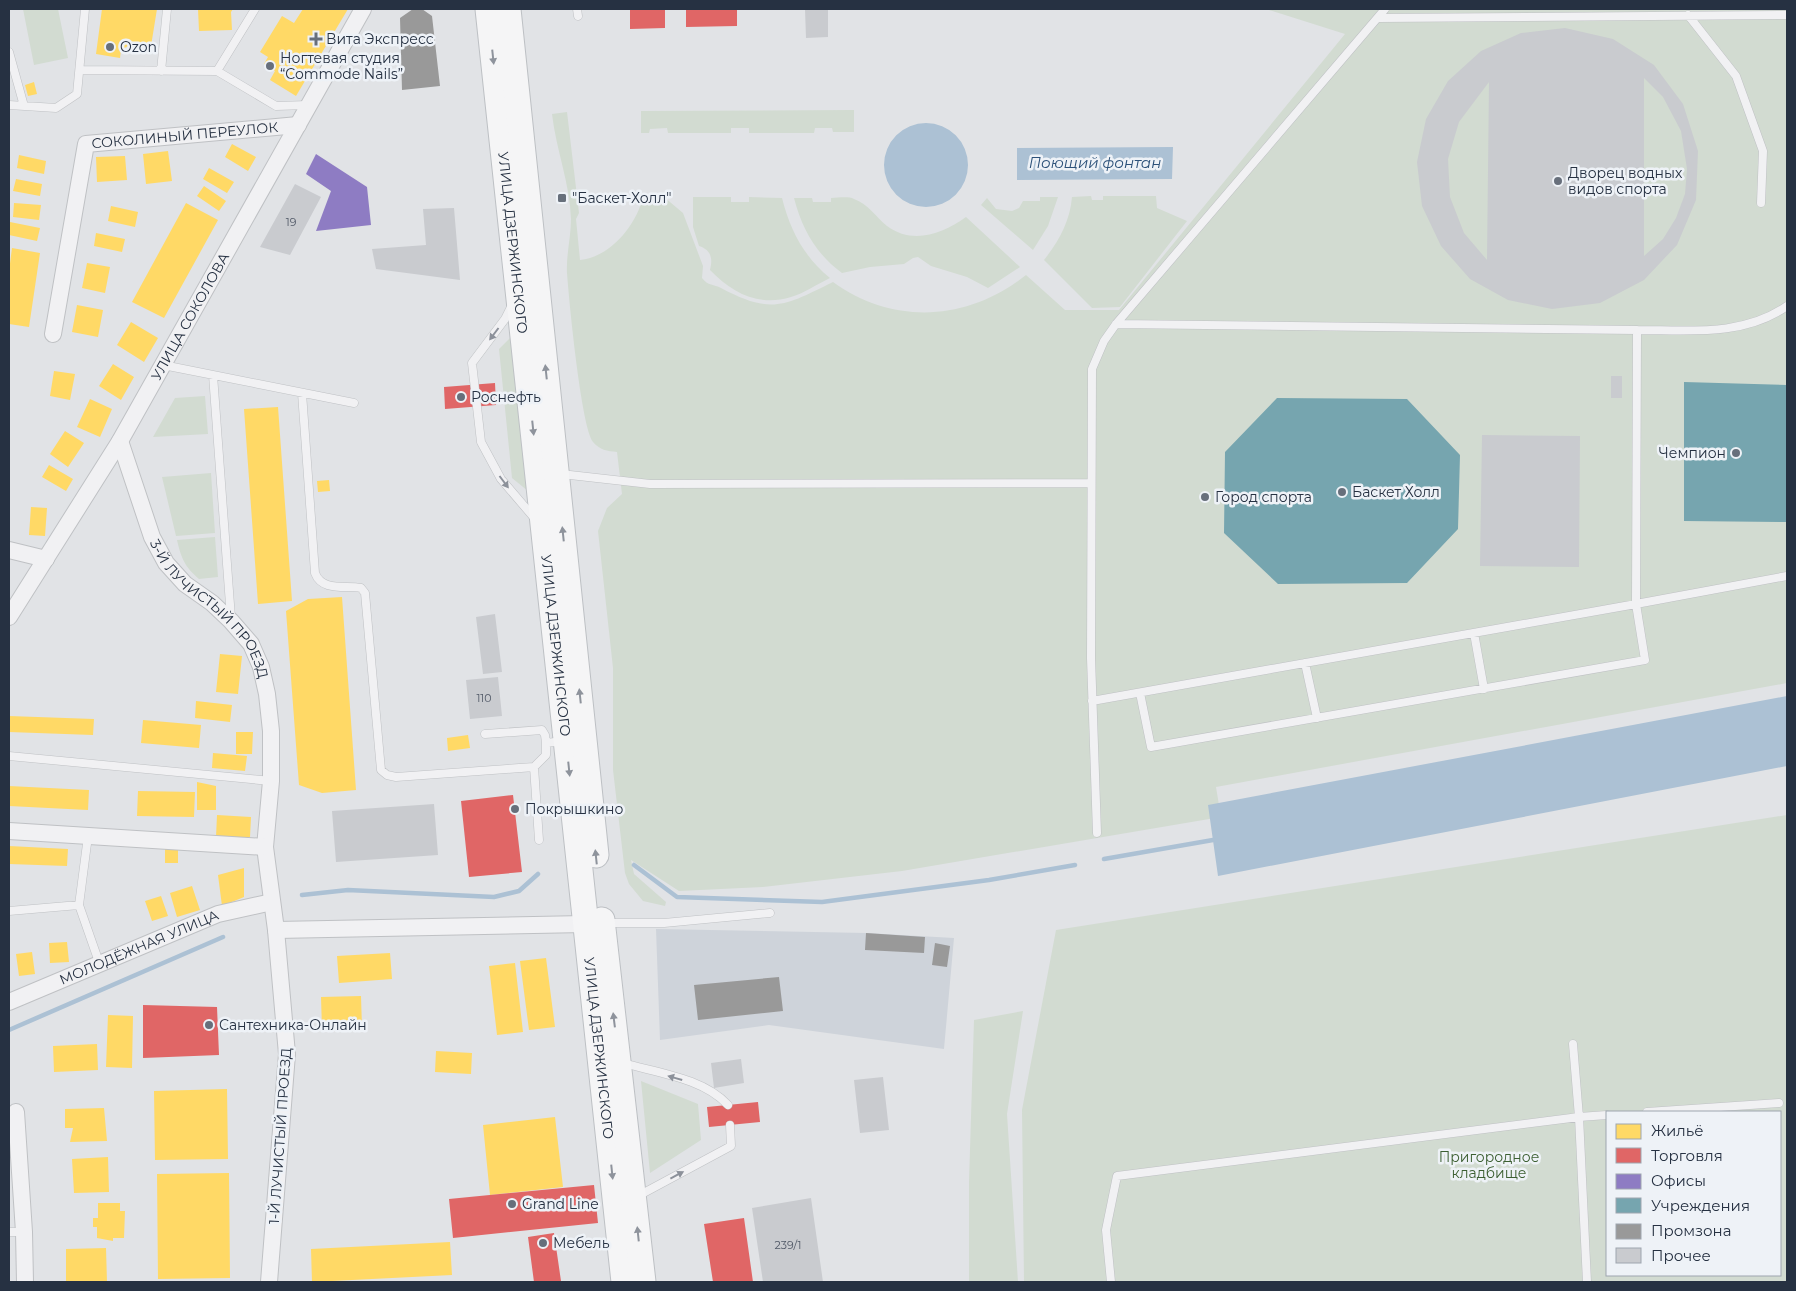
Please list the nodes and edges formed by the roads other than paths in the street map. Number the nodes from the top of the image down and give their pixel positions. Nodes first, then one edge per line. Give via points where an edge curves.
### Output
1 (86, 9) edge
2 (167, 9) edge
3 (255, 9) edge
4 (363, 9) edge
5 (488, 9) edge
6 (508, 9) edge
7 (1385, 9) edge
8 (1688, 15) junction
9 (1787, 15) edge
10 (1378, 18) junction
11 (9, 52) edge
12 (80, 70) junction
13 (217, 71) junction
14 (161, 72) junction
15 (309, 105) junction
16 (9, 106) edge
17 (24, 106) junction
18 (298, 125) junction
19 (1761, 203) dead end
20 (518, 292) junction
21 (1787, 306) edge
22 (1116, 324) junction
23 (1636, 330) junction
24 (53, 334) dead end
25 (163, 366) junction
26 (213, 375) junction
27 (302, 393) junction
28 (354, 403) dead end
29 (120, 441) junction
30 (547, 472) junction
31 (1090, 483) junction
32 (543, 529) junction
33 (9, 550) edge
34 (46, 559) junction
35 (1787, 576) edge
36 (1636, 604) junction
37 (9, 617) edge
38 (231, 621) junction
39 (1474, 633) junction
40 (1305, 663) junction
41 (1484, 688) junction
42 (1140, 693) junction
43 (1092, 702) junction
44 (1317, 718) junction
45 (485, 734) dead end
46 (556, 742) junction
47 (9, 756) edge
48 (534, 766) junction
49 (271, 781) junction
50 (9, 831) edge
51 (1097, 834) dead end
52 (88, 836) junction
53 (539, 840) dead end
54 (265, 847) junction
55 (272, 902) junction
56 (79, 905) junction
57 (9, 911) edge
58 (770, 913) dead end
59 (594, 924) junction
60 (276, 930) junction
61 (100, 965) junction
62 (9, 1002) edge
63 (1573, 1044) dead end
64 (619, 1062) junction
65 (1779, 1103) dead end
66 (728, 1105) dead end
67 (1662, 1111) edge
68 (16, 1112) dead end
69 (1606, 1115) edge
70 (1579, 1117) junction
71 (730, 1125) dead end
72 (634, 1198) junction
73 (17, 1232) edge
74 (26, 1282) edge
75 (269, 1282) edge
76 (624, 1282) edge
77 (643, 1282) edge
78 (1111, 1282) edge
79 (1588, 1282) edge

1 - 12 lane
2 - 14 lane
3 - 13 lane
4 - 15 street, УЛИЦА СОКОЛОВА
5 -> 20 main road, УЛИЦА ДЗЕРЖИНСКОГО
30 -> 6 main road, УЛИЦА ДЗЕРЖИНСКОГО
7 - 10 lane
8 - 9 lane
8 - 10 lane
8 - 19 lane via 1736,76 1763,151
10 - 22 lane
11 - 17 lane
12 - 14 lane
12 - 17 lane via 77,94 60,106
13 - 14 lane
13 - 15 lane via 276,106
15 - 18 street, УЛИЦА СОКОЛОВА
16 - 17 lane
18 - 24 street, СОКОЛИНЫЙ ПЕРЕУЛОК via 86,144
18 - 25 street, УЛИЦА СОКОЛОВА
20 -> 30 main road, УЛИЦА ДЗЕРЖИНСКОГО
20 -> 32 lane via 505,319 472,363 480,442 501,478
21 - 23 lane via 1772,316 1721,330
22 - 23 lane
22 - 31 lane via 1103,343 1092,369
23 - 36 lane
25 - 26 lane
25 - 29 street, УЛИЦА СОКОЛОВА
26 - 27 lane
26 - 38 lane
27 - 28 lane
27 - 48 lane via 315,573 322,583 361,588 366,593 381,770 396,777
29 - 34 street, УЛИЦА СОКОЛОВА
29 - 38 street, 3-Й ЛУЧИСТЫЙ ПРОЕЗД via 152,538 166,564
30 - 31 lane via 650,484
30 - 32 main road, УЛИЦА ДЗЕРЖИНСКОГО
59 -> 30 main road, УЛИЦА ДЗЕРЖИНСКОГО
31 - 43 lane
32 - 46 main road, УЛИЦА ДЗЕРЖИНСКОГО
33 - 34 street
34 - 37 street, УЛИЦА СОКОЛОВА
35 - 36 lane
36 - 39 lane
36 - 41 lane via 1646,660
38 - 49 street, 3-Й ЛУЧИСТЫЙ ПРОЕЗД via 251,644 268,694
39 - 40 lane
39 - 41 lane
40 - 42 lane
40 - 44 lane
41 - 44 lane
42 - 43 lane
42 - 44 lane via 1151,747
43 - 51 lane
45 - 46 lane via 538,730
46 - 48 lane
46 -> 59 main road, УЛИЦА ДЗЕРЖИНСКОГО
47 - 49 lane
48 - 53 lane
49 - 54 street, 3-Й ЛУЧИСТЫЙ ПРОЕЗД
50 - 52 street
52 - 54 street
52 - 56 lane
54 - 55 street, 3-Й ЛУЧИСТЫЙ ПРОЕЗД
55 - 60 street, 3-Й ЛУЧИСТЫЙ ПРОЕЗД
55 - 61 street, МОЛОДЁЖНАЯ УЛИЦА via 218,914
56 - 57 lane
56 - 61 lane
58 - 59 lane via 664,923
59 - 60 street
64 -> 59 main road, УЛИЦА ДЗЕРЖИНСКОГО
59 -> 76 main road, УЛИЦА ДЗЕРЖИНСКОГО
60 - 75 street, 1-Й ЛУЧИСТЫЙ ПРОЕЗД via 287,1054
61 - 62 street, МОЛОДЁЖНАЯ УЛИЦА
63 - 70 lane
66 -> 64 lane via 720,1096 699,1084
64 - 72 main road, УЛИЦА ДЗЕРЖИНСКОГО
65 - 67 lane
68 - 73 street
69 - 70 lane
70 - 78 lane via 1117,1176 1106,1230
70 - 79 lane
72 -> 71 lane via 731,1146
77 -> 72 main road, УЛИЦА ДЗЕРЖИНСКОГО
73 - 74 street

